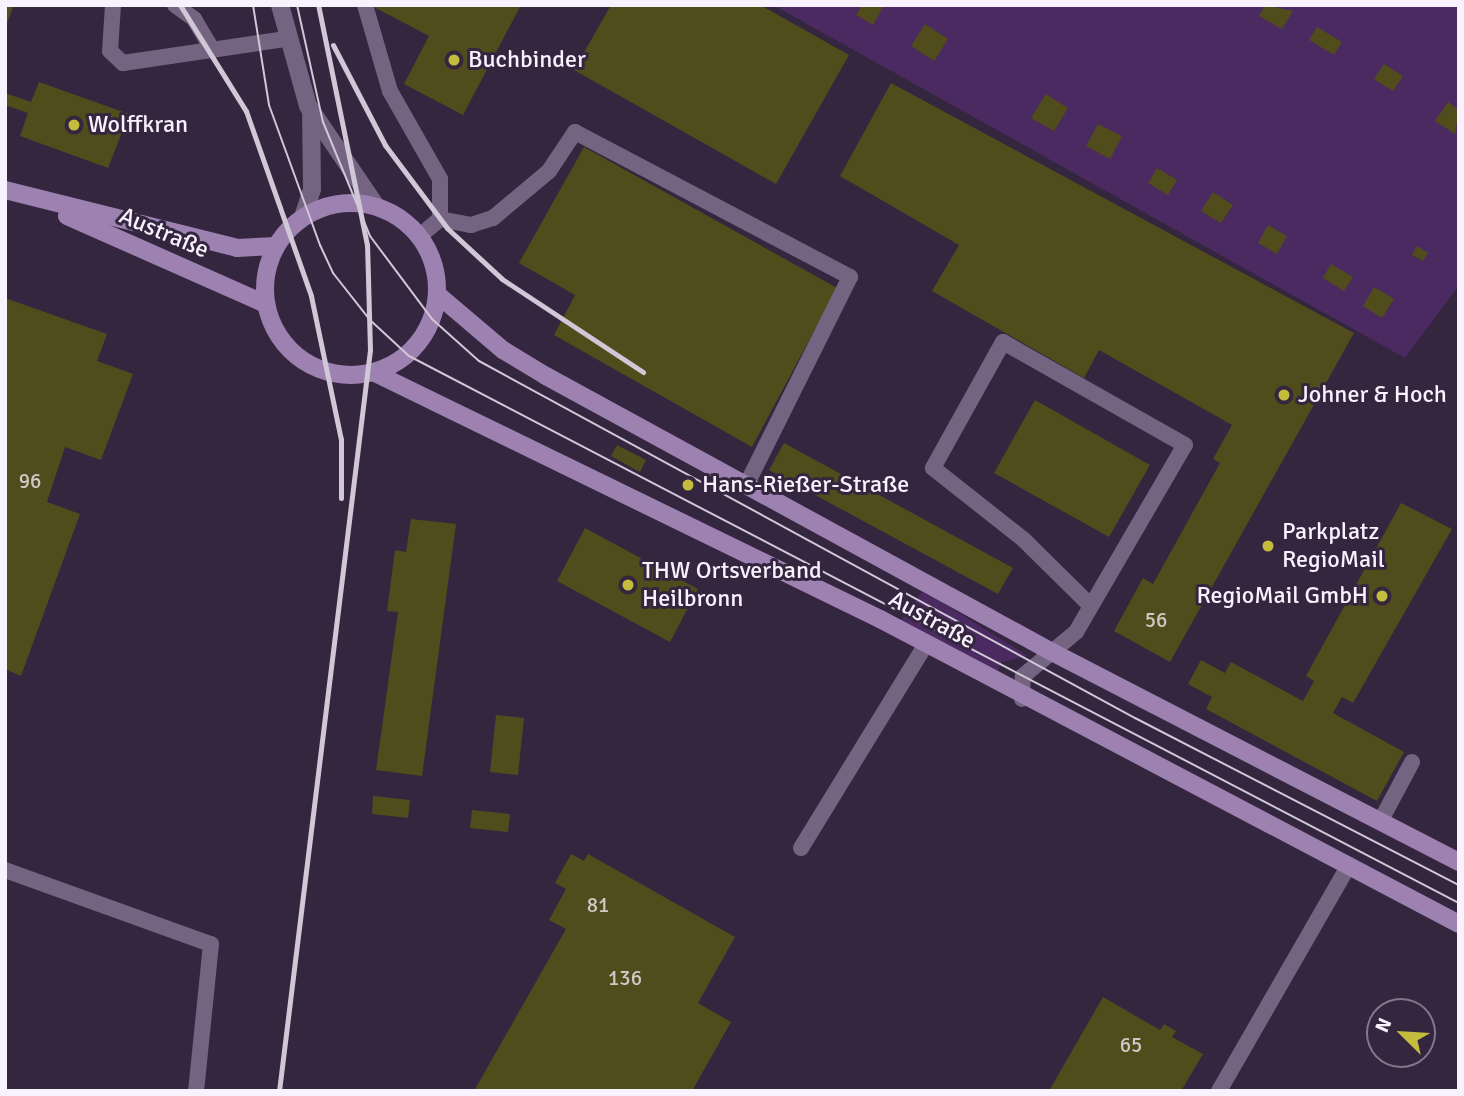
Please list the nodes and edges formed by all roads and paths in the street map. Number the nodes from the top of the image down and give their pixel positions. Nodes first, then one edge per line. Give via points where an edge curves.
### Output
1 (113, 5) edge
2 (175, 5) edge
3 (281, 5) edge
4 (365, 5) edge
5 (286, 39) junction
6 (212, 49) junction
7 (311, 112) junction
8 (5, 190) edge
9 (45, 204) junction
10 (376, 206) junction
11 (303, 217) junction
12 (440, 219) junction
13 (420, 236) junction
14 (276, 246) junction
15 (437, 294) junction
16 (266, 304) junction
17 (375, 373) junction
18 (747, 484) junction
19 (1091, 606) junction
20 (926, 644) junction
21 (1052, 652) junction
22 (1022, 699) junction
23 (1412, 762) dead end
24 (1380, 821) junction
25 (801, 848) dead end
26 (1459, 862) edge
27 (1349, 865) junction
28 (5, 870) edge
29 (1459, 925) edge
30 (195, 1091) edge
31 (1219, 1091) edge

1 - 6 lane via 110,51 123,63 162,62
2 - 6 lane via 194,19
3 - 5 street
4 - 12 lane via 390,91 440,179
5 - 6 lane
5 - 7 street
7 - 10 street
7 - 11 street via 312,189
8 - 9 main road, Austraße
9 - 14 main road, Austraße via 237,248
9 - 16 main road, Austraße
10 - 11 main road via 332,205
10 - 13 main road
11 - 14 main road
12 - 13 lane
12 - 18 lane via 471,225 492,218 550,171 575,132 850,277
13 - 15 main road, Austraße via 433,264
14 - 16 main road
15 - 17 main road, Austraße via 432,319 409,356
15 - 18 main road, Austraße via 503,351
16 - 17 main road, Austraße via 278,336 302,360 330,373
17 - 20 main road, Austraße
18 - 21 main road, Austraße
19 - 19 lane via 1185,445 1003,342 933,468 1023,539
19 - 21 lane via 1076,632
20 - 22 main road, Austraße
20 - 25 lane
21 - 22 lane via 1023,676
21 - 24 main road, Austraße
22 - 27 main road, Austraße
23 - 24 lane
24 - 26 main road, Austraße
27 - 29 main road, Austraße
27 - 31 lane
28 - 30 lane via 211,944

